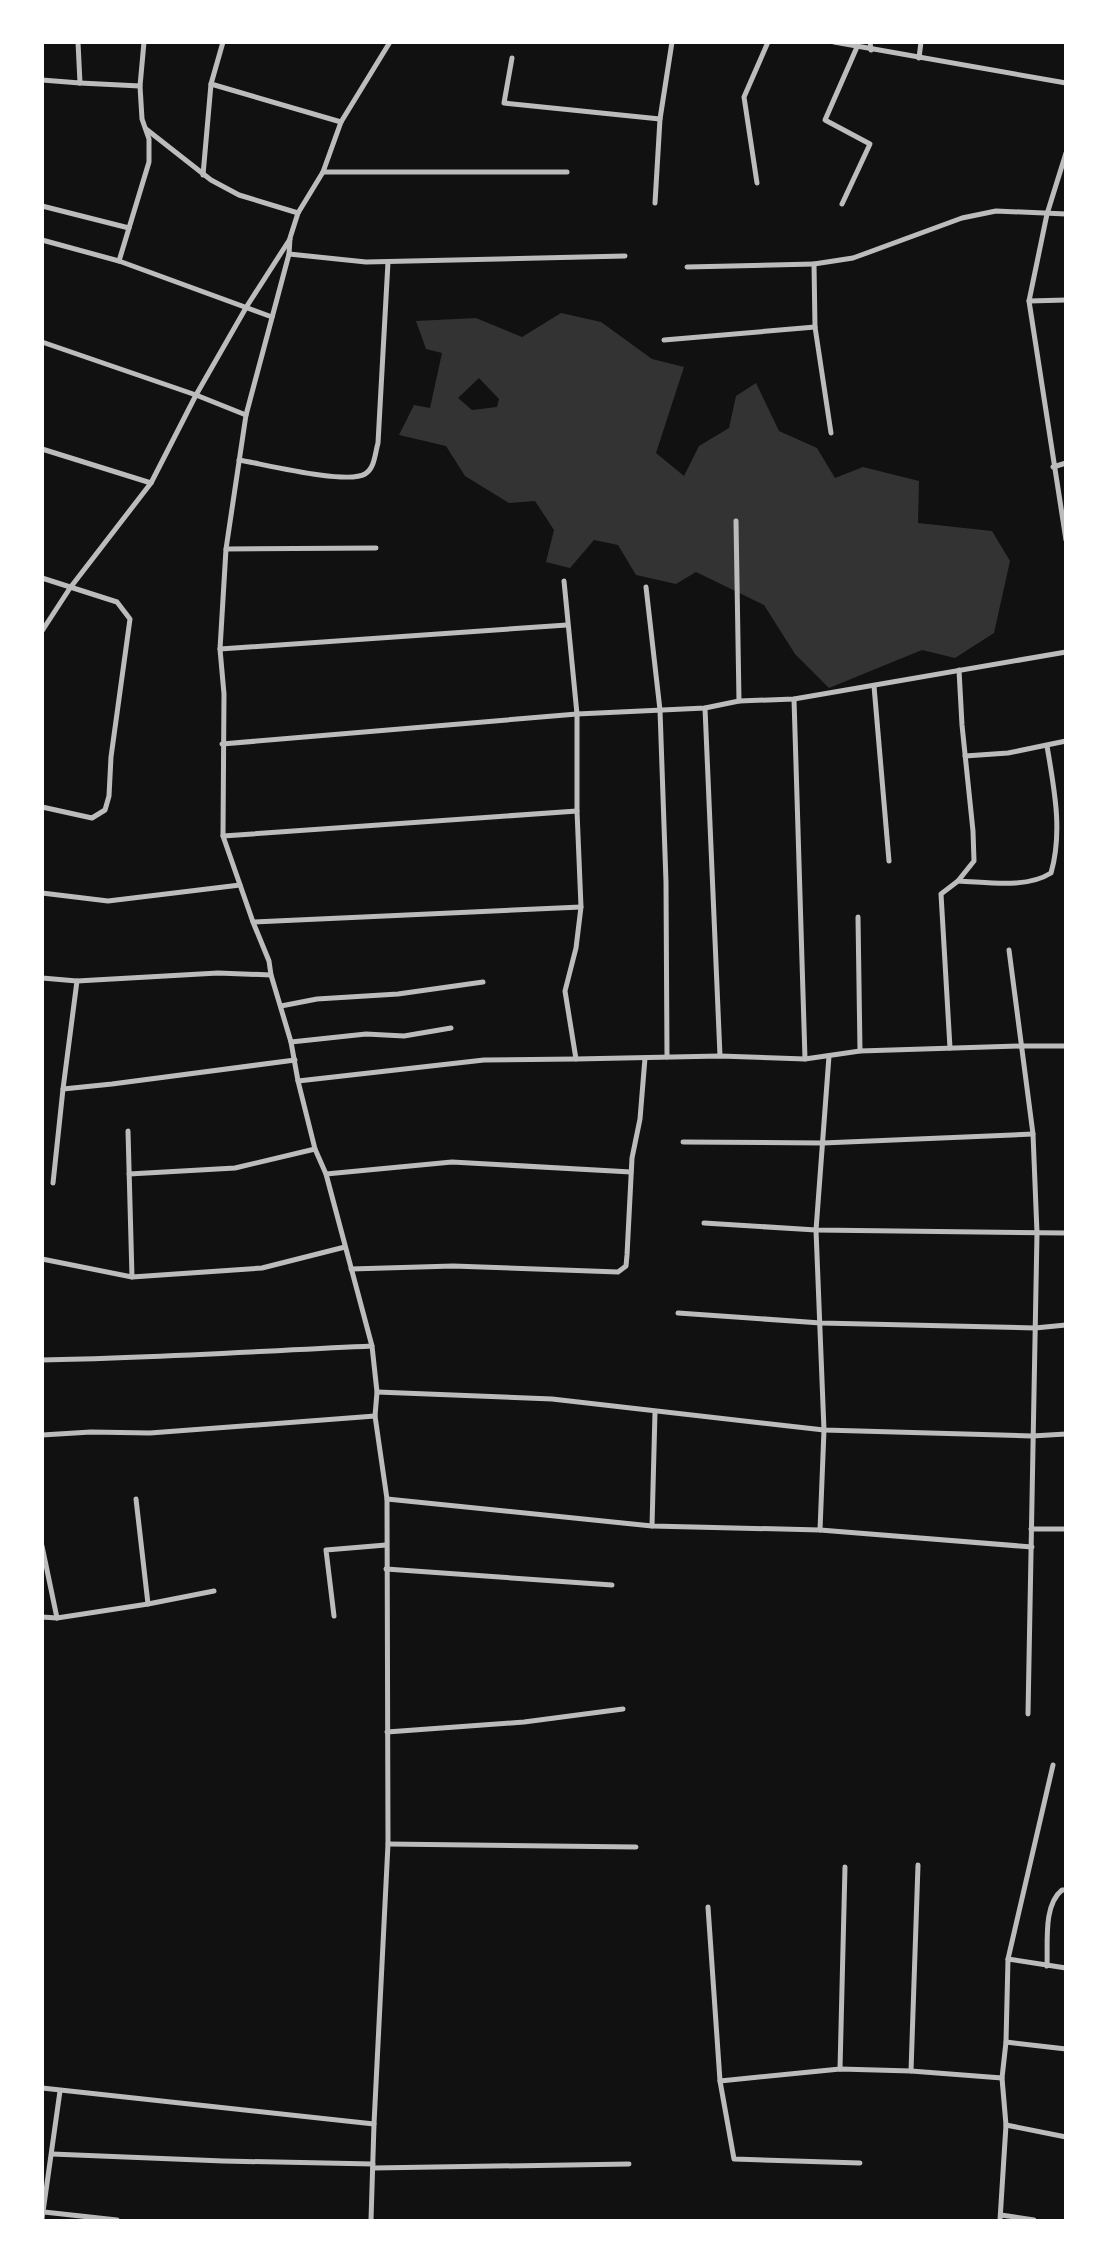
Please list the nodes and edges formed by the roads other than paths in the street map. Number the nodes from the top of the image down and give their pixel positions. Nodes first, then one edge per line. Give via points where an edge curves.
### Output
1 (78, 42) edge
2 (144, 42) edge
3 (223, 42) edge
4 (390, 42) edge
5 (672, 42) edge
6 (768, 42) edge
7 (834, 42) edge
8 (870, 42) edge
9 (921, 42) edge
10 (857, 47) junction
11 (871, 50) junction
12 (512, 58) dead end
13 (919, 58) junction
14 (42, 80) edge
15 (1066, 82) edge
16 (80, 83) junction
17 (211, 84) junction
18 (140, 86) junction
19 (660, 119) junction
20 (341, 122) junction
21 (146, 128) junction
22 (1066, 153) edge
23 (323, 172) junction
24 (567, 172) dead end
25 (203, 176) junction
26 (756, 183) dead end
27 (655, 203) dead end
28 (842, 204) dead end
29 (42, 206) edge
30 (298, 213) junction
31 (1047, 214) junction
32 (1066, 214) edge
33 (129, 228) junction
34 (290, 238) junction
35 (42, 240) edge
36 (289, 254) junction
37 (625, 256) dead end
38 (119, 261) junction
39 (388, 262) junction
40 (814, 264) junction
41 (688, 267) dead end
42 (1066, 300) edge
43 (1029, 301) junction
44 (247, 306) junction
45 (272, 317) junction
46 (815, 327) junction
47 (664, 340) dead end
48 (42, 342) edge
49 (196, 395) junction
50 (246, 415) junction
51 (830, 433) dead end
52 (42, 449) edge
53 (239, 460) junction
54 (1066, 463) edge
55 (1053, 467) junction
56 (151, 483) junction
57 (736, 521) dead end
58 (1066, 540) edge
59 (376, 548) dead end
60 (226, 549) junction
61 (42, 578) edge
62 (564, 581) dead end
63 (646, 587) dead end
64 (70, 588) junction
65 (567, 625) junction
66 (42, 631) edge
67 (220, 649) junction
68 (1066, 652) edge
69 (960, 670) junction
70 (874, 686) junction
71 (794, 699) junction
72 (739, 701) junction
73 (705, 708) junction
74 (660, 710) junction
75 (577, 714) junction
76 (1066, 741) edge
77 (222, 744) junction
78 (1047, 746) junction
79 (965, 756) junction
80 (42, 807) edge
81 (577, 811) junction
82 (223, 836) junction
83 (888, 861) dead end
84 (958, 881) junction
85 (240, 885) junction
86 (42, 893) edge
87 (581, 907) junction
88 (858, 917) dead end
89 (252, 922) junction
90 (1009, 950) dead end
91 (271, 975) junction
92 (42, 978) edge
93 (77, 981) junction
94 (483, 982) dead end
95 (281, 1006) junction
96 (450, 1028) dead end
97 (291, 1042) junction
98 (1021, 1046) junction
99 (1066, 1046) edge
100 (950, 1048) junction
101 (860, 1051) junction
102 (720, 1056) junction
103 (829, 1056) junction
104 (667, 1057) junction
105 (645, 1058) junction
106 (576, 1059) junction
107 (805, 1059) junction
108 (295, 1060) junction
109 (298, 1080) junction
110 (63, 1089) junction
111 (128, 1130) dead end
112 (1033, 1134) junction
113 (683, 1142) dead end
114 (823, 1143) junction
115 (315, 1149) junction
116 (631, 1172) junction
117 (129, 1174) junction
118 (326, 1174) junction
119 (53, 1182) dead end
120 (704, 1224) dead end
121 (816, 1230) junction
122 (1037, 1233) junction
123 (1066, 1233) edge
124 (345, 1247) junction
125 (42, 1259) edge
126 (351, 1269) junction
127 (132, 1277) junction
128 (678, 1313) dead end
129 (821, 1323) junction
130 (1066, 1325) edge
131 (1035, 1328) junction
132 (372, 1346) junction
133 (42, 1360) edge
134 (377, 1392) junction
135 (654, 1412) junction
136 (375, 1416) junction
137 (824, 1430) junction
138 (1066, 1434) edge
139 (42, 1436) edge
140 (1032, 1436) junction
141 (136, 1499) dead end
142 (387, 1499) junction
143 (652, 1526) junction
144 (1031, 1529) junction
145 (1066, 1529) edge
146 (820, 1530) junction
147 (42, 1546) edge
148 (386, 1546) junction
149 (1032, 1547) junction
150 (386, 1569) junction
151 (612, 1585) dead end
152 (214, 1591) dead end
153 (148, 1604) junction
154 (334, 1616) dead end
155 (42, 1617) edge
156 (57, 1618) junction
157 (623, 1710) dead end
158 (1028, 1714) dead end
159 (388, 1732) junction
160 (1053, 1765) dead end
161 (388, 1844) junction
162 (636, 1846) dead end
163 (918, 1865) dead end
164 (845, 1867) dead end
165 (1066, 1890) edge
166 (708, 1907) dead end
167 (1008, 1959) junction
168 (1047, 1966) junction
169 (1066, 1968) edge
170 (1006, 2042) junction
171 (1066, 2049) edge
172 (840, 2069) junction
173 (911, 2070) junction
174 (1002, 2078) junction
175 (720, 2081) junction
176 (42, 2088) edge
177 (60, 2091) junction
178 (374, 2124) junction
179 (1006, 2125) junction
180 (1066, 2136) edge
181 (52, 2154) junction
182 (860, 2163) dead end
183 (629, 2164) dead end
184 (373, 2166) junction
185 (44, 2212) junction
186 (1001, 2218) edge
187 (42, 2219) edge
188 (117, 2220) edge
189 (372, 2220) edge
190 (1034, 2220) edge

1 - 16 street
2 - 18 street
3 - 17 street
4 - 20 street
5 - 19 street
6 - 26 street via 744,97
7 - 10 street
8 - 11 street
9 - 13 street
10 - 11 street
10 - 28 street via 825,120 870,144
11 - 13 street
12 - 19 street via 504,103
13 - 15 street
14 - 16 street
16 - 18 street
17 - 20 street
17 - 25 street
18 - 21 street via 142,119
19 - 27 street
20 - 23 street
21 - 25 street
21 - 33 street via 150,139 150,162
22 - 31 street
23 - 24 street
23 - 30 street
25 - 30 street via 239,195
29 - 33 street
30 - 34 street
31 - 32 street
31 - 40 street via 996,211 962,218 853,258
31 - 43 street
33 - 38 street
34 - 36 street
34 - 44 street
35 - 38 street
36 - 39 street
36 - 45 street
37 - 39 street
38 - 44 street
39 - 53 street via 378,443 373,465 355,478
40 - 41 street
40 - 46 street
42 - 43 street
43 - 55 street
44 - 45 street
44 - 49 street
45 - 50 street
46 - 47 street
46 - 51 street
48 - 49 street
49 - 50 street
49 - 56 street
50 - 53 street
52 - 56 street
53 - 60 street
54 - 55 street
55 - 58 street
56 - 64 street
57 - 72 street
59 - 60 street
60 - 67 street
61 - 64 street
62 - 65 street
63 - 74 street
64 - 66 street
64 - 80 street via 117,602 130,619 111,757 109,796 105,810 92,818
65 - 67 street
65 - 75 street
67 - 77 street via 224,694
68 - 69 street
69 - 70 street
69 - 79 street
70 - 71 street
70 - 83 street
71 - 72 street
71 - 107 street
72 - 73 street
73 - 74 street
73 - 102 street
74 - 75 street
74 - 104 street via 666,882
75 - 77 street
75 - 81 street
76 - 78 street
77 - 82 street
78 - 79 street
78 - 84 street via 1057,811 1052,873 1041,880 1019,882
79 - 84 street via 974,861
81 - 82 street
81 - 87 street
82 - 85 street
84 - 100 street via 941,894
85 - 86 street via 108,901
85 - 89 street
87 - 89 street
87 - 106 street via 576,948 565,991
88 - 101 street
89 - 91 street via 269,961
90 - 98 street
91 - 93 street via 218,973
91 - 95 street
92 - 93 street
93 - 110 street
94 - 95 street via 398,994 317,999
95 - 97 street
96 - 97 street via 404,1036 366,1034
97 - 108 street
98 - 99 street
98 - 100 street
98 - 112 street
100 - 101 street
101 - 103 street
102 - 104 street
102 - 107 street
103 - 107 street
103 - 114 street
104 - 105 street
105 - 106 street
105 - 116 street
106 - 109 street via 484,1060
108 - 109 street
108 - 110 street
109 - 115 street
110 - 119 street
111 - 117 street
112 - 114 street
112 - 122 street
113 - 114 street
114 - 121 street
115 - 117 street via 235,1168
115 - 118 street
116 - 118 street via 452,1162
116 - 126 street via 628,1255 626,1266 618,1272 453,1266
117 - 127 street
118 - 124 street
120 - 121 street
121 - 122 street
121 - 129 street
122 - 123 street
122 - 131 street
124 - 126 street
124 - 127 street via 262,1268
125 - 127 street
126 - 132 street
128 - 129 street
129 - 131 street
129 - 137 street
130 - 131 street
131 - 140 street
132 - 133 street via 178,1354 132,1359
132 - 134 street
134 - 135 street via 552,1399
134 - 136 street
135 - 137 street
135 - 143 street
136 - 139 street via 150,1433 91,1432
136 - 142 street
137 - 140 street
137 - 146 street
138 - 140 street
140 - 144 street
141 - 153 street
142 - 143 street
142 - 148 street
143 - 146 street
144 - 145 street
144 - 149 street
146 - 149 street
147 - 156 street
148 - 150 street
148 - 154 street via 326,1550
149 - 158 street
150 - 151 street
150 - 159 street
152 - 153 street
153 - 156 street
155 - 156 street
157 - 159 street via 524,1722
159 - 161 street
160 - 167 street
161 - 162 street
161 - 178 street
163 - 173 street
164 - 172 street
165 - 168 street via 1056,1895 1051,1907
166 - 175 street
167 - 168 street
167 - 170 street
168 - 169 street
170 - 171 street
170 - 174 street
172 - 173 street
172 - 175 street
173 - 174 street
174 - 179 street
175 - 182 street via 734,2159
176 - 177 street
177 - 178 street
177 - 181 street
178 - 184 street
179 - 180 street
179 - 186 street
181 - 184 street
181 - 185 street
183 - 184 street
184 - 189 street
185 - 187 street
185 - 188 street
186 - 190 street

